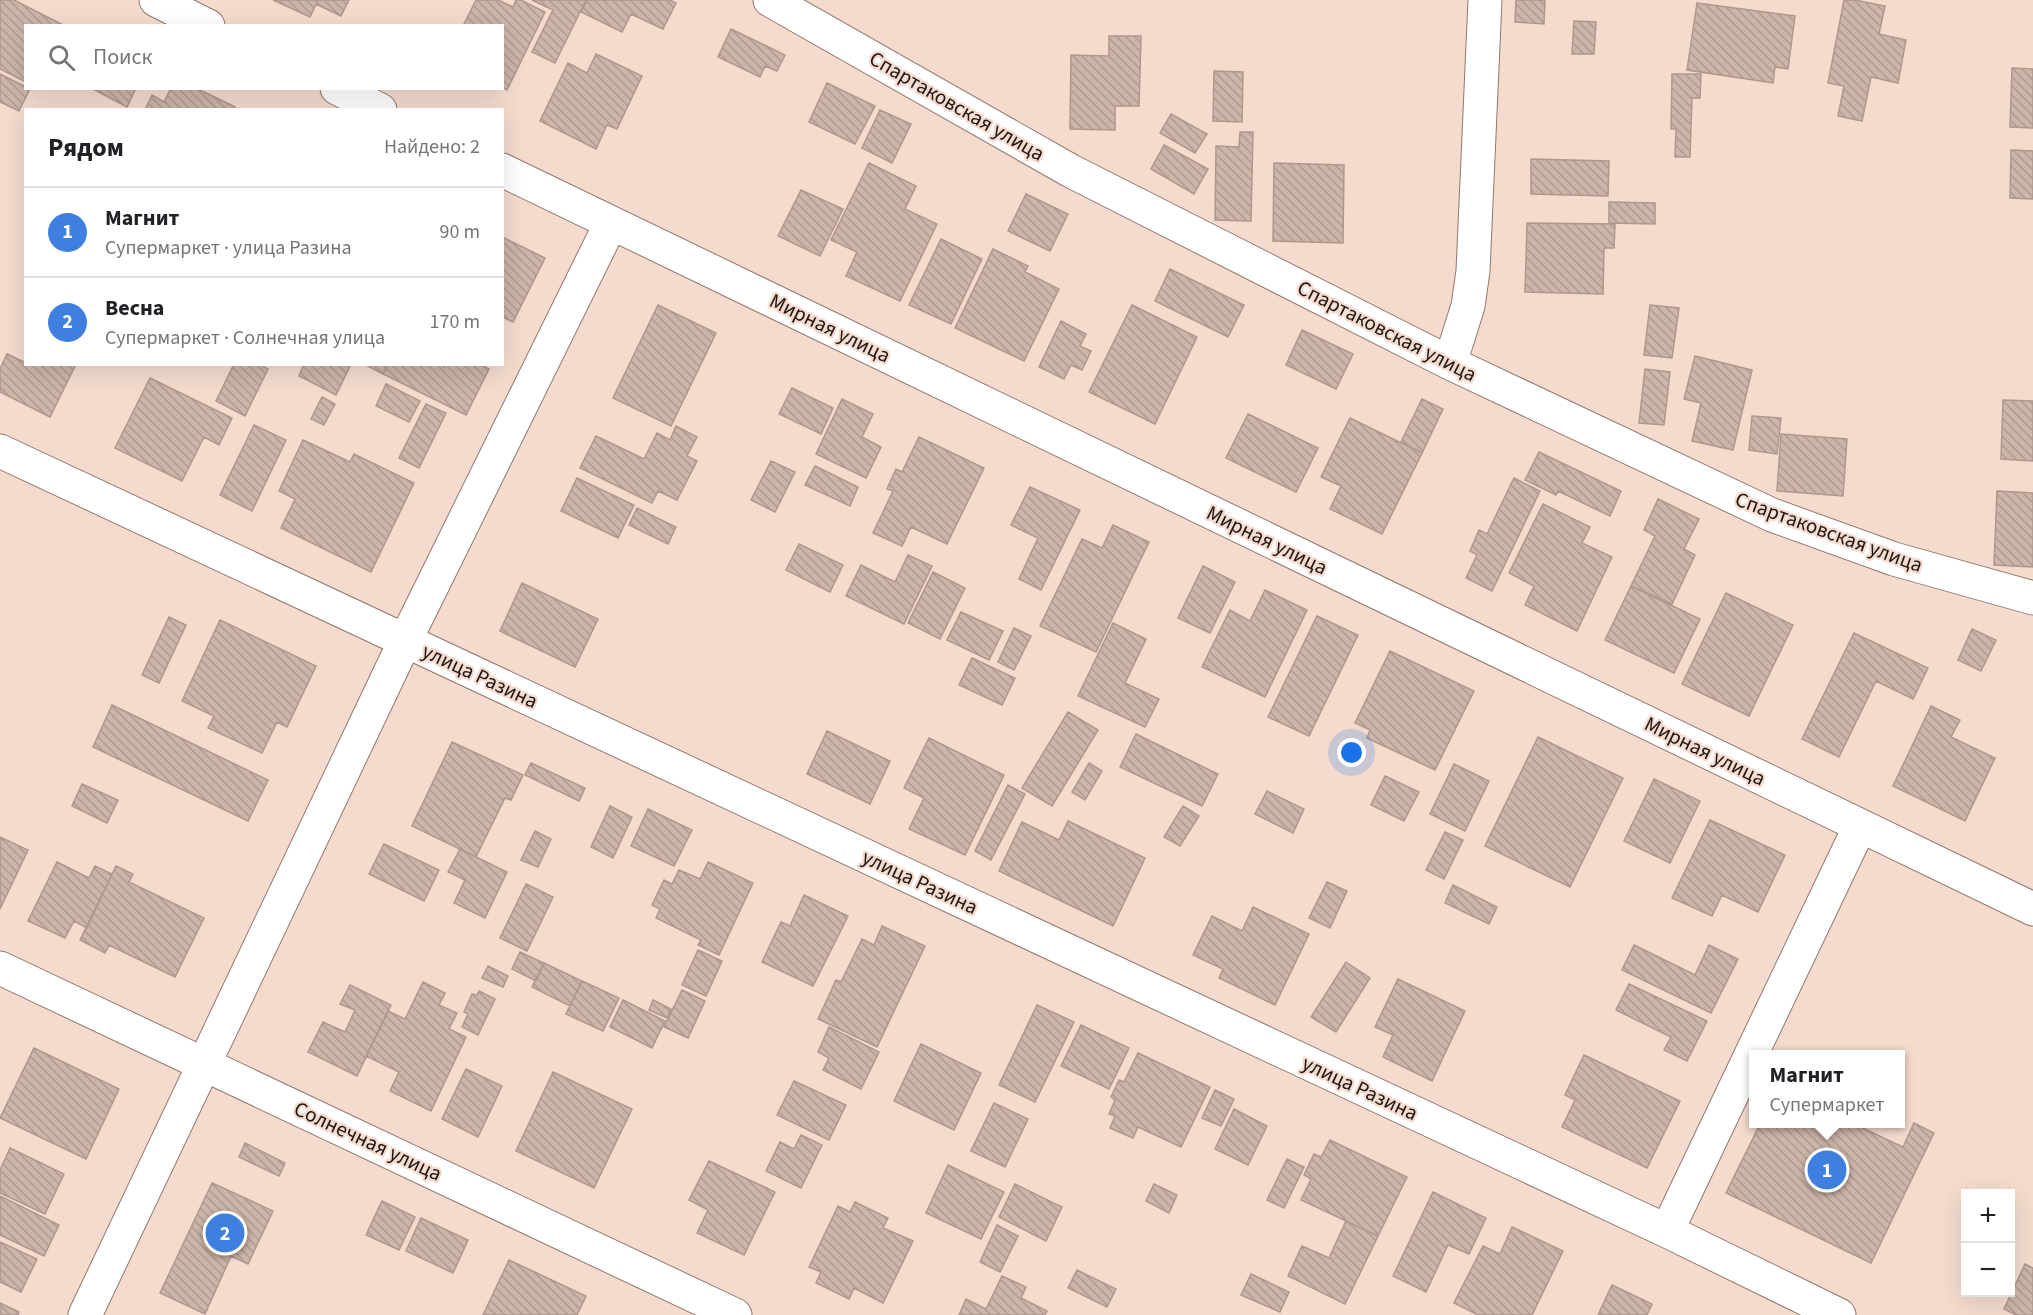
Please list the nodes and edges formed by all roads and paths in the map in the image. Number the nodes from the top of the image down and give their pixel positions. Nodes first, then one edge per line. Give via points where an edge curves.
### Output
1 (156, 0) edge
2 (770, 0) edge
3 (1485, 0) edge
4 (204, 24) edge
5 (341, 90) edge
6 (376, 108) edge
7 (504, 171) edge
8 (611, 223) junction
9 (1450, 363) junction
10 (0, 451) edge
11 (2033, 598) edge
12 (405, 641) junction
13 (1860, 826) junction
14 (2033, 909) edge
15 (0, 968) edge
16 (1753, 1050) edge
17 (1749, 1059) edge
18 (204, 1064) junction
19 (1667, 1231) junction
20 (1796, 1306) edge
21 (85, 1315) edge
22 (735, 1315) edge
23 (1839, 1315) edge

1 - 4 street
2 - 9 street, Спартаковская улица via 1071,171
3 - 9 street via 1473,271 1468,306
5 - 6 street
7 - 8 street, Мирная улица
8 - 12 street
8 - 13 street, Мирная улица
9 - 11 street, Спартаковская улица via 1772,515 1894,559
10 - 12 street, улица Разина
12 - 18 street
12 - 19 street, улица Разина
13 - 14 street, Мирная улица
13 - 16 street
15 - 18 street, Солнечная улица
17 - 19 street
18 - 21 street
18 - 22 street, Солнечная улица
19 - 20 street, улица Разина
20 - 23 street, улица Разина

